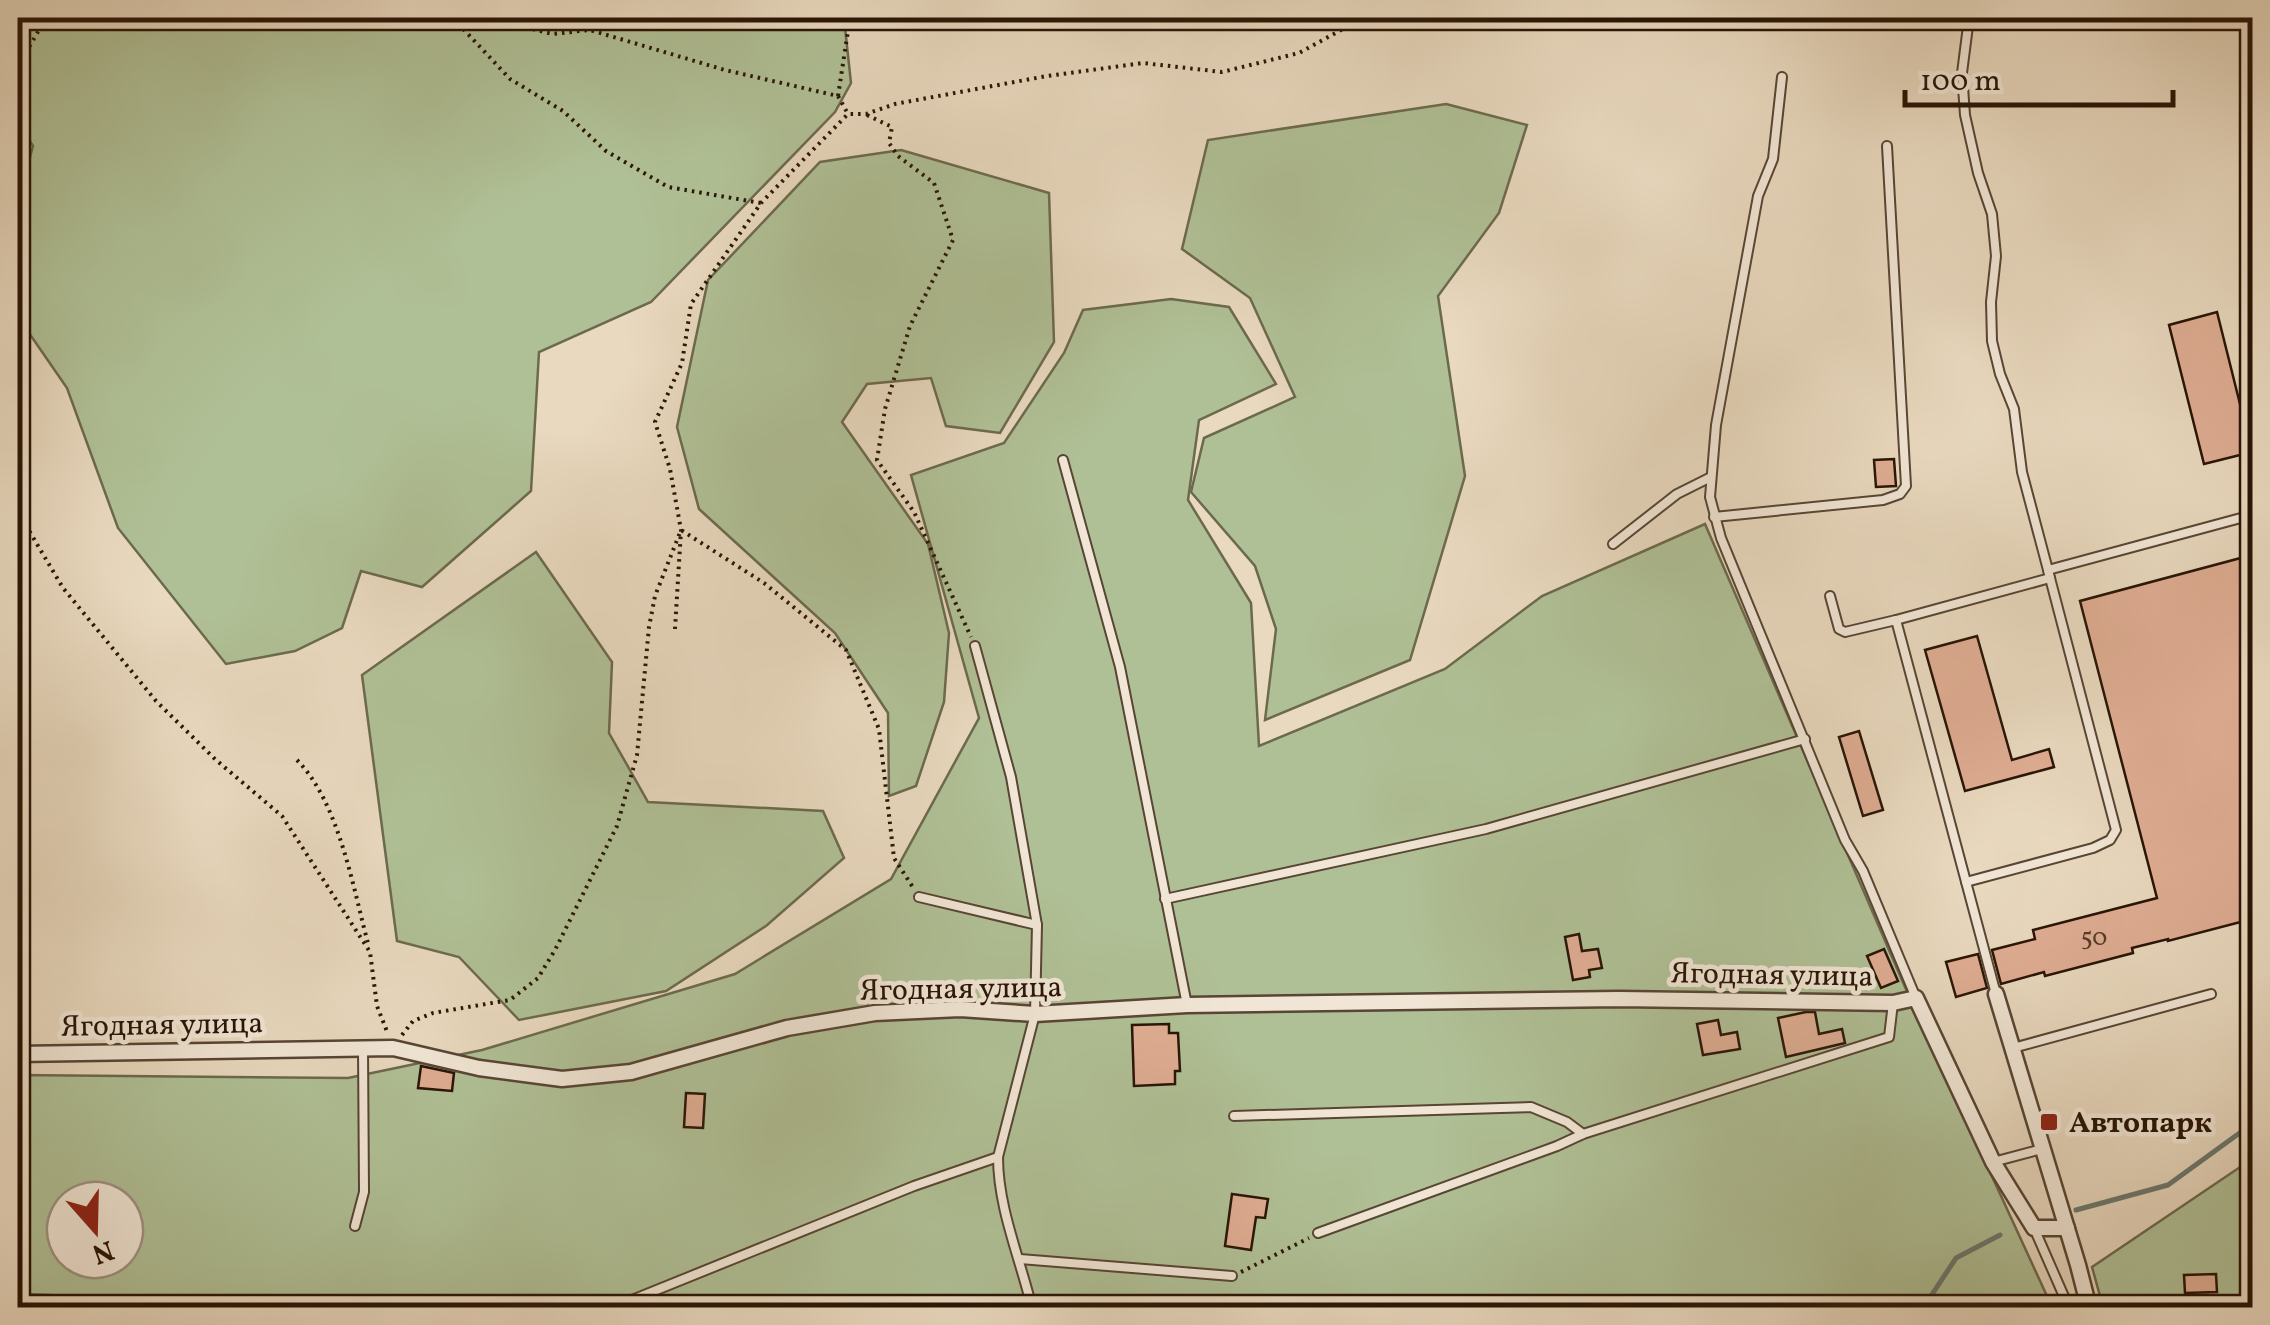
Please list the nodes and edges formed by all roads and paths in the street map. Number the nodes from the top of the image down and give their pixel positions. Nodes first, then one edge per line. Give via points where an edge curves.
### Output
1 (46, 18) edge
2 (454, 18) edge
3 (489, 18) edge
4 (850, 18) edge
5 (1362, 18) edge
6 (1969, 18) edge
7 (18, 66) edge
8 (1782, 76) dead end
9 (838, 96) junction
10 (848, 114) junction
11 (866, 114) junction
12 (1888, 146) dead end
13 (761, 203) junction
14 (1064, 460) dead end
15 (1711, 477) junction
16 (18, 512) edge
17 (2252, 515) edge
18 (1714, 517) junction
19 (681, 530) junction
20 (1614, 544) dead end
21 (2049, 574) junction
22 (1830, 596) dead end
23 (1896, 620) junction
24 (675, 629) dead end
25 (975, 646) joint
26 (1806, 740) junction
27 (298, 760) dead end
28 (1966, 882) junction
29 (919, 897) joint
30 (1165, 899) junction
31 (1037, 925) junction
32 (370, 952) junction
33 (1996, 994) joint
34 (2211, 994) dead end
35 (1916, 998) junction
36 (1893, 1003) junction
37 (1188, 1005) junction
38 (1035, 1014) junction
39 (363, 1048) junction
40 (393, 1048) junction
41 (2012, 1048) junction
42 (18, 1054) edge
43 (1234, 1116) dead end
44 (1583, 1134) junction
45 (2042, 1149) junction
46 (998, 1157) junction
47 (1993, 1162) junction
48 (354, 1226) dead end
49 (2034, 1228) junction
50 (2067, 1228) junction
51 (1318, 1234) joint
52 (1020, 1259) junction
53 (1232, 1276) joint
54 (18, 1299) edge
55 (108, 1308) edge
56 (612, 1308) edge
57 (1032, 1308) edge
58 (2068, 1308) edge
59 (2089, 1308) edge

1 - 7 path
2 - 13 path via 510,79 563,111 606,151 668,187
3 - 9 path via 552,34 590,30
4 - 9 path
5 - 11 path via 1299,54 1222,72 1144,62
6 - 21 lane via 1964,115 1993,228 1992,341 2014,409 2022,472
8 - 15 lane
9 - 10 path
10 - 11 path
10 - 13 path
11 - 25 path via 892,127 890,143 898,156 934,183 953,240 910,326 885,409 878,460 914,512
12 - 18 lane via 1906,486 1884,500
13 - 19 path via 691,304 682,363 655,422
14 - 30 lane via 1120,667
15 - 18 lane
15 - 20 lane via 1677,494
16 - 32 path via 63,588 156,701 282,816
17 - 21 lane
18 - 26 lane
19 - 24 path
19 - 29 path via 764,583 846,650 879,729 894,858
19 - 40 path via 648,628 637,755 618,826 556,950 538,978 510,1000 413,1021
21 - 23 lane
21 - 28 lane via 2116,830 2093,848
22 - 23 lane via 1845,632
23 - 28 lane
25 - 31 lane via 1012,777
26 - 30 lane via 1486,829
26 - 35 lane
27 - 32 path via 328,804
28 - 33 lane
29 - 31 lane
30 - 37 lane
31 - 38 lane
32 - 40 path
33 - 41 street
34 - 41 lane
35 - 36 street, Ягодная улица
35 - 47 street
36 - 37 street, Ягодная улица
36 - 44 lane via 1889,1037
37 - 38 street, Ягодная улица
38 - 40 street, Ягодная улица via 875,1012 786,1028 631,1072 562,1078
38 - 46 lane
39 - 40 street, Ягодная улица
39 - 42 street, Ягодная улица
39 - 48 lane via 364,1192
41 - 45 street
43 - 44 lane via 1531,1108
44 - 51 lane
45 - 47 lane
45 - 50 street
46 - 52 lane
46 - 56 lane
47 - 49 street
49 - 50 street
49 - 58 lane
50 - 59 street
51 - 53 path
52 - 53 lane
52 - 57 lane
54 - 55 lane

